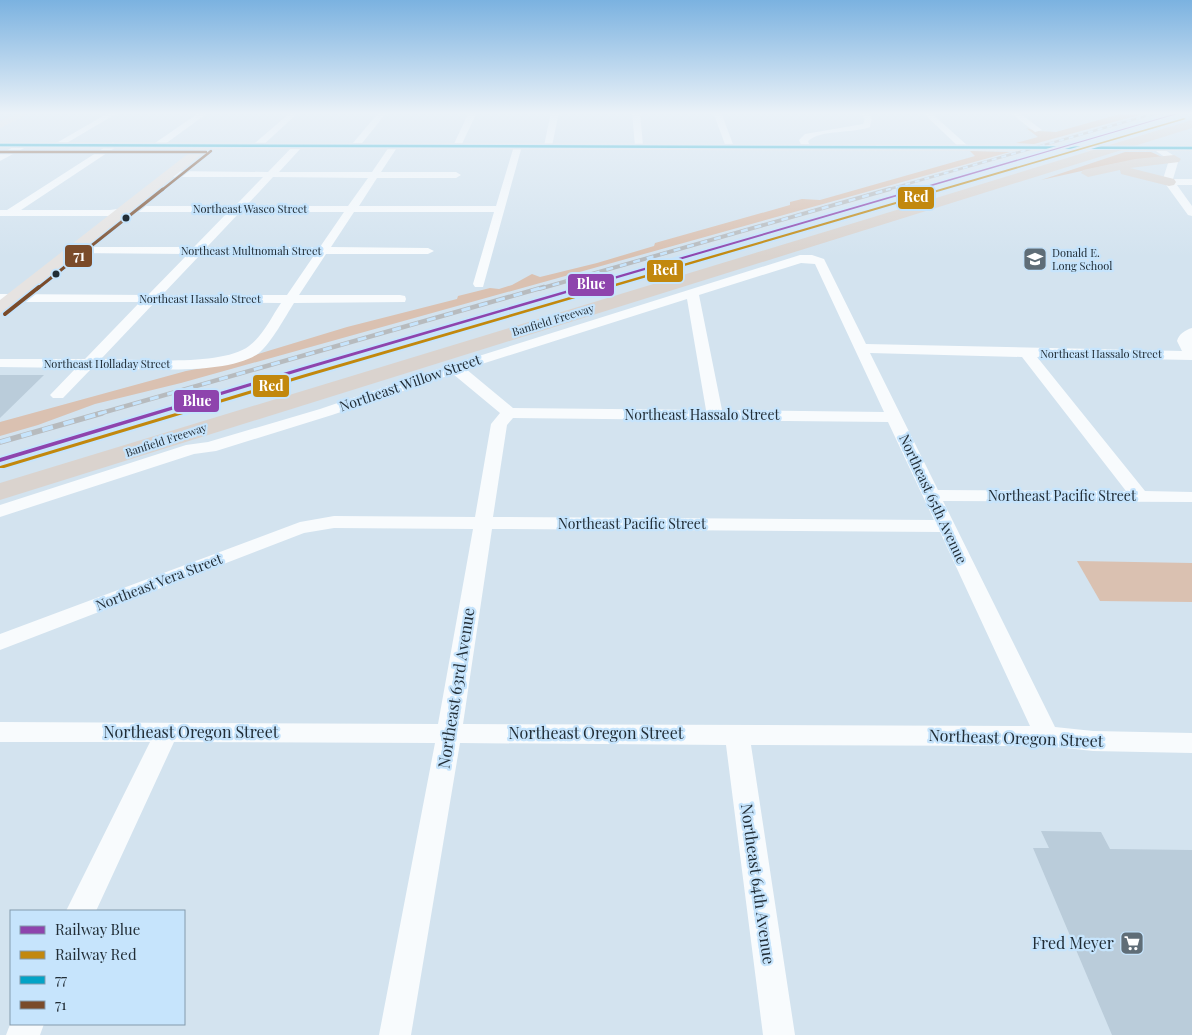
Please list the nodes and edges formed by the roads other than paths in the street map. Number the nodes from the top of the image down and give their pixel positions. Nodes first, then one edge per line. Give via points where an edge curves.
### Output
1 (89, 160) edge
2 (186, 160) edge
3 (285, 160) edge
4 (384, 160) edge
5 (514, 160) edge
6 (1043, 160) edge
7 (1075, 160) edge
8 (1165, 160) edge
9 (1174, 160) edge
10 (1102, 170) junction
11 (169, 174) junction
12 (272, 174) junction
13 (374, 175) junction
14 (456, 175) dead end
15 (1169, 182) junction
16 (1192, 182) edge
17 (1179, 195) junction
18 (1192, 199) edge
19 (238, 209) junction
20 (351, 209) junction
21 (501, 209) junction
22 (123, 211) junction
23 (1192, 213) edge
24 (3, 215) edge
25 (822, 239) junction
26 (73, 250) junction
27 (197, 250) junction
28 (322, 251) junction
29 (428, 252) dead end
30 (820, 262) joint
31 (479, 284) dead end
32 (692, 293) junction
33 (6, 298) edge
34 (151, 298) junction
35 (290, 299) junction
36 (400, 299) dead end
37 (0, 308) edge
38 (1192, 332) edge
39 (861, 348) junction
40 (1026, 353) junction
41 (1191, 355) edge
42 (0, 363) edge
43 (88, 364) junction
44 (455, 368) junction
45 (384, 372) junction
46 (58, 395) dead end
47 (509, 413) junction
48 (715, 416) junction
49 (894, 417) junction
50 (192, 449) junction
51 (0, 474) edge
52 (0, 492) edge
53 (931, 495) junction
54 (1139, 496) junction
55 (1192, 496) edge
56 (0, 511) edge
57 (482, 523) junction
58 (318, 524) joint
59 (946, 526) junction
60 (0, 642) edge
61 (167, 732) junction
62 (449, 733) junction
63 (2, 734) edge
64 (737, 734) junction
65 (1047, 736) junction
66 (1192, 743) edge
67 (81, 910) edge
68 (394, 1035) edge
69 (779, 1035) edge

1 - 24 street
2 - 11 main road
3 - 12 street
4 - 13 street, Northeast Holladay Street
5 - 21 street
6 - 51 highway, Banfield Freeway
7 - 25 highway, Banfield Freeway
8 - 10 highway
9 - 15 street
10 - 15 highway via 1127,171
10 - 25 highway
11 - 12 street
11 - 22 main road
12 - 13 street
12 - 19 street
13 - 14 street
13 - 20 street, Northeast Holladay Street
15 - 16 street
15 - 17 street
17 - 18 street
17 - 23 street
19 - 20 street, Northeast Wasco Street
19 - 22 street, Northeast Wasco Street
19 - 27 street
20 - 21 street, Northeast Wasco Street
20 - 28 street, Northeast Holladay Street
21 - 31 street
22 - 24 street, Northeast Wasco Street
22 - 26 main road
25 - 45 highway, Banfield Freeway
26 - 27 street, Northeast Multnomah Street
26 - 33 main road
27 - 28 street, Northeast Multnomah Street
27 - 34 street
28 - 29 street, Northeast Multnomah Street
28 - 35 street, Northeast Holladay Street
30 - 32 street, Northeast Willow Street via 800,259
30 - 39 street, Northeast 65th Avenue
32 - 44 street, Northeast Willow Street
32 - 48 street
33 - 34 street, Northeast Hassalo Street
33 - 37 main road
34 - 35 street, Northeast Hassalo Street
34 - 43 street
35 - 36 street, Northeast Hassalo Street
35 - 43 street, Northeast Holladay Street via 260,345 251,353 214,363
38 - 41 street via 1184,341
39 - 40 street, Northeast Hassalo Street
39 - 49 street, Northeast 65th Avenue
40 - 41 street, Northeast Hassalo Street
40 - 54 street
42 - 43 street, Northeast Holladay Street
43 - 46 street
44 - 47 street
44 - 50 street, Northeast Willow Street via 326,412 210,447
45 - 50 highway via 372,384
45 - 52 highway, Banfield Freeway
47 - 48 street, Northeast Hassalo Street
47 - 57 street, Northeast 63rd Avenue via 499,424
48 - 49 street, Northeast Hassalo Street
49 - 53 street, Northeast 65th Avenue
50 - 56 street, Northeast Willow Street
53 - 54 street, Northeast Pacific Street
53 - 59 street, Northeast 65th Avenue
54 - 55 street, Northeast Pacific Street
57 - 58 street, Northeast Pacific Street
57 - 59 street, Northeast Pacific Street
57 - 62 street, Northeast 63rd Avenue
58 - 60 street, Northeast Vera Street via 300,528
59 - 65 street, Northeast 65th Avenue
61 - 62 street, Northeast Oregon Street
61 - 63 street, Northeast Oregon Street
61 - 67 street
62 - 64 street, Northeast Oregon Street
62 - 68 street, Northeast 63rd Avenue
64 - 65 street, Northeast Oregon Street
64 - 69 street, Northeast 64th Avenue
65 - 66 street, Northeast Oregon Street via 1093,741

